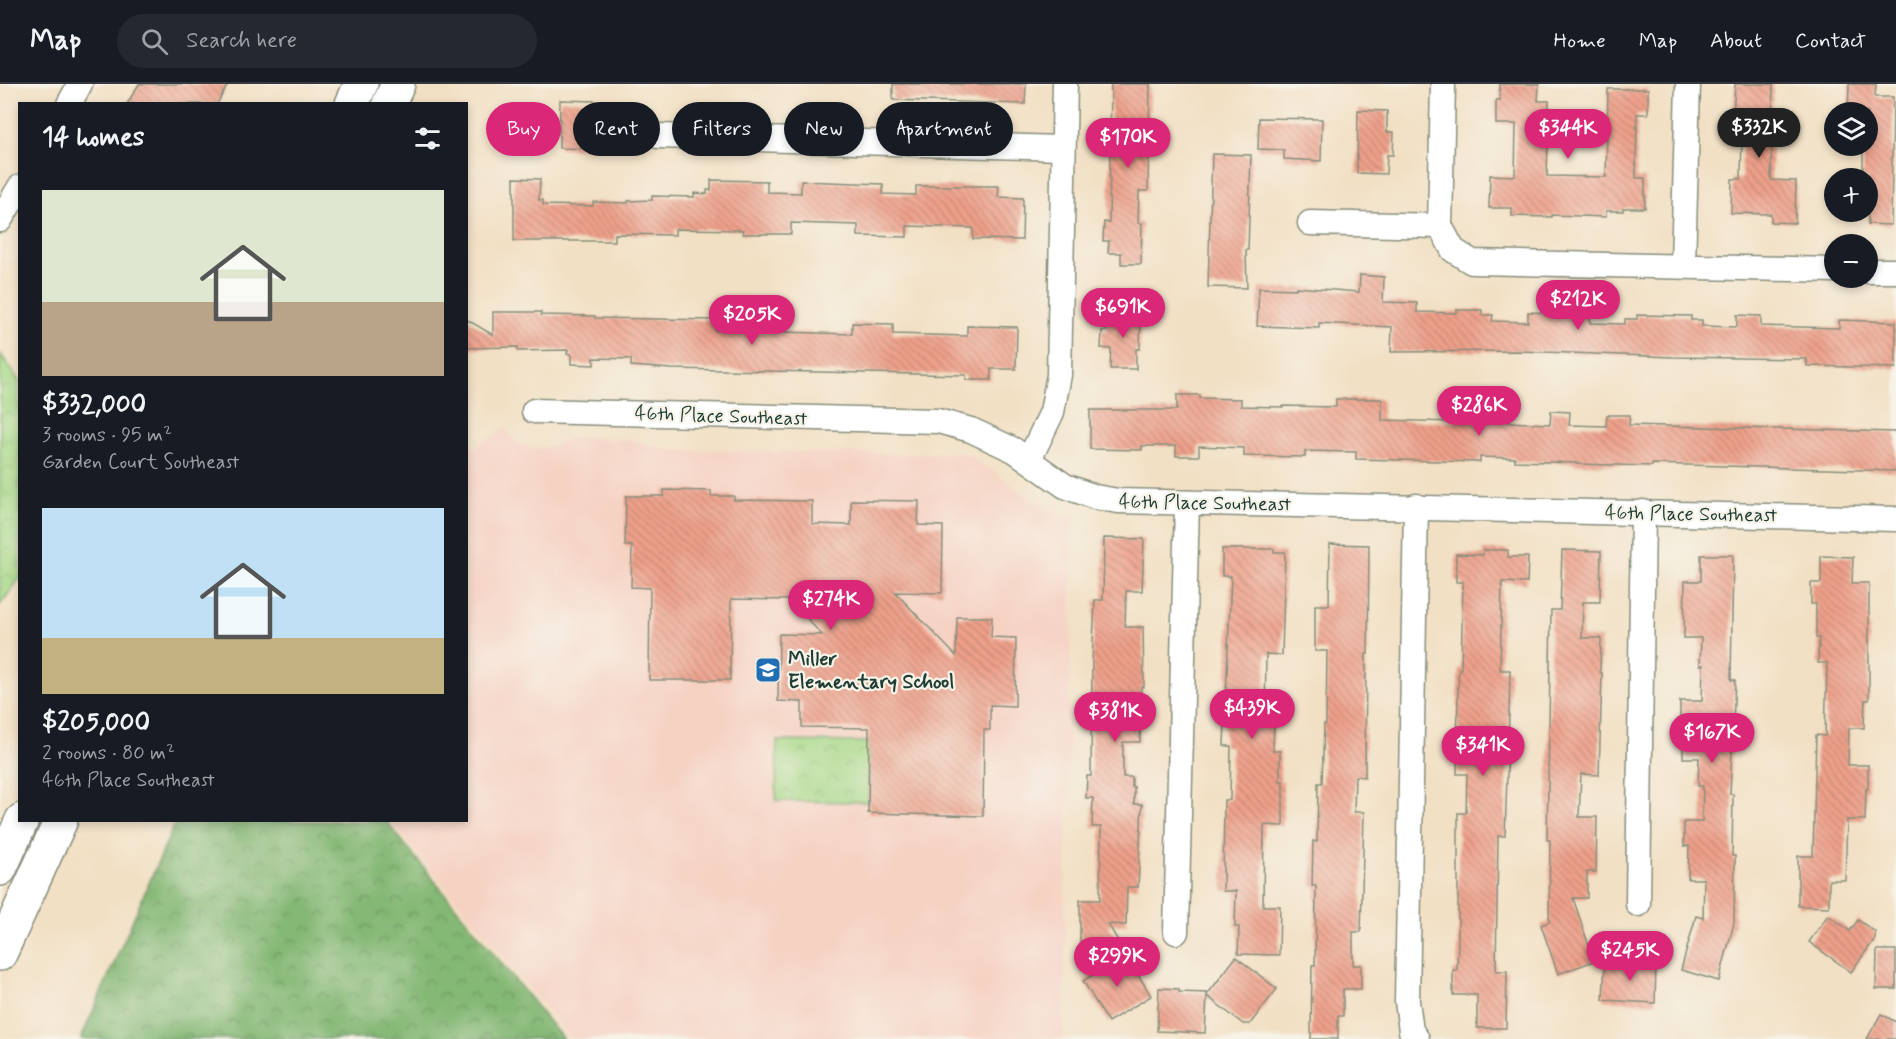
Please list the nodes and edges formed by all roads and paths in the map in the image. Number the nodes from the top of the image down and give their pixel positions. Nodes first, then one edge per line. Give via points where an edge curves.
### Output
1 (80, 84) edge
2 (361, 84) edge
3 (398, 84) edge
4 (1065, 84) edge
5 (1443, 84) edge
6 (1688, 84) edge
7 (70, 102) edge
8 (353, 102) edge
9 (390, 102) edge
10 (660, 136) edge
11 (1063, 148) junction
12 (18, 190) edge
13 (0, 220) edge
14 (1310, 222) dead end
15 (1440, 226) junction
16 (1683, 266) junction
17 (1824, 270) edge
18 (1878, 271) edge
19 (1896, 271) edge
20 (534, 411) dead end
21 (1029, 460) junction
22 (1187, 503) junction
23 (1416, 506) junction
24 (1643, 512) junction
25 (1896, 519) edge
26 (21, 822) edge
27 (60, 822) edge
28 (0, 869) edge
29 (1638, 904) dead end
30 (1176, 932) dead end
31 (0, 954) edge
32 (1417, 1039) edge

1 - 7 street
2 - 8 highway
3 - 9 highway
4 - 11 street
5 - 15 street
6 - 16 street
10 - 11 street
11 - 21 street via 1059,375 1052,412
12 - 13 street
14 - 15 street
15 - 16 street via 1453,250 1472,262
16 - 17 street
18 - 19 street
20 - 21 street, 46th Place Southeast via 938,421 971,430
21 - 22 street, 46th Place Southeast via 1065,486 1095,497
22 - 23 street, 46th Place Southeast
22 - 30 street
23 - 24 street, 46th Place Southeast
23 - 32 street via 1407,1001 1411,1031
24 - 25 street, 46th Place Southeast
24 - 29 street
26 - 28 highway
27 - 31 highway

